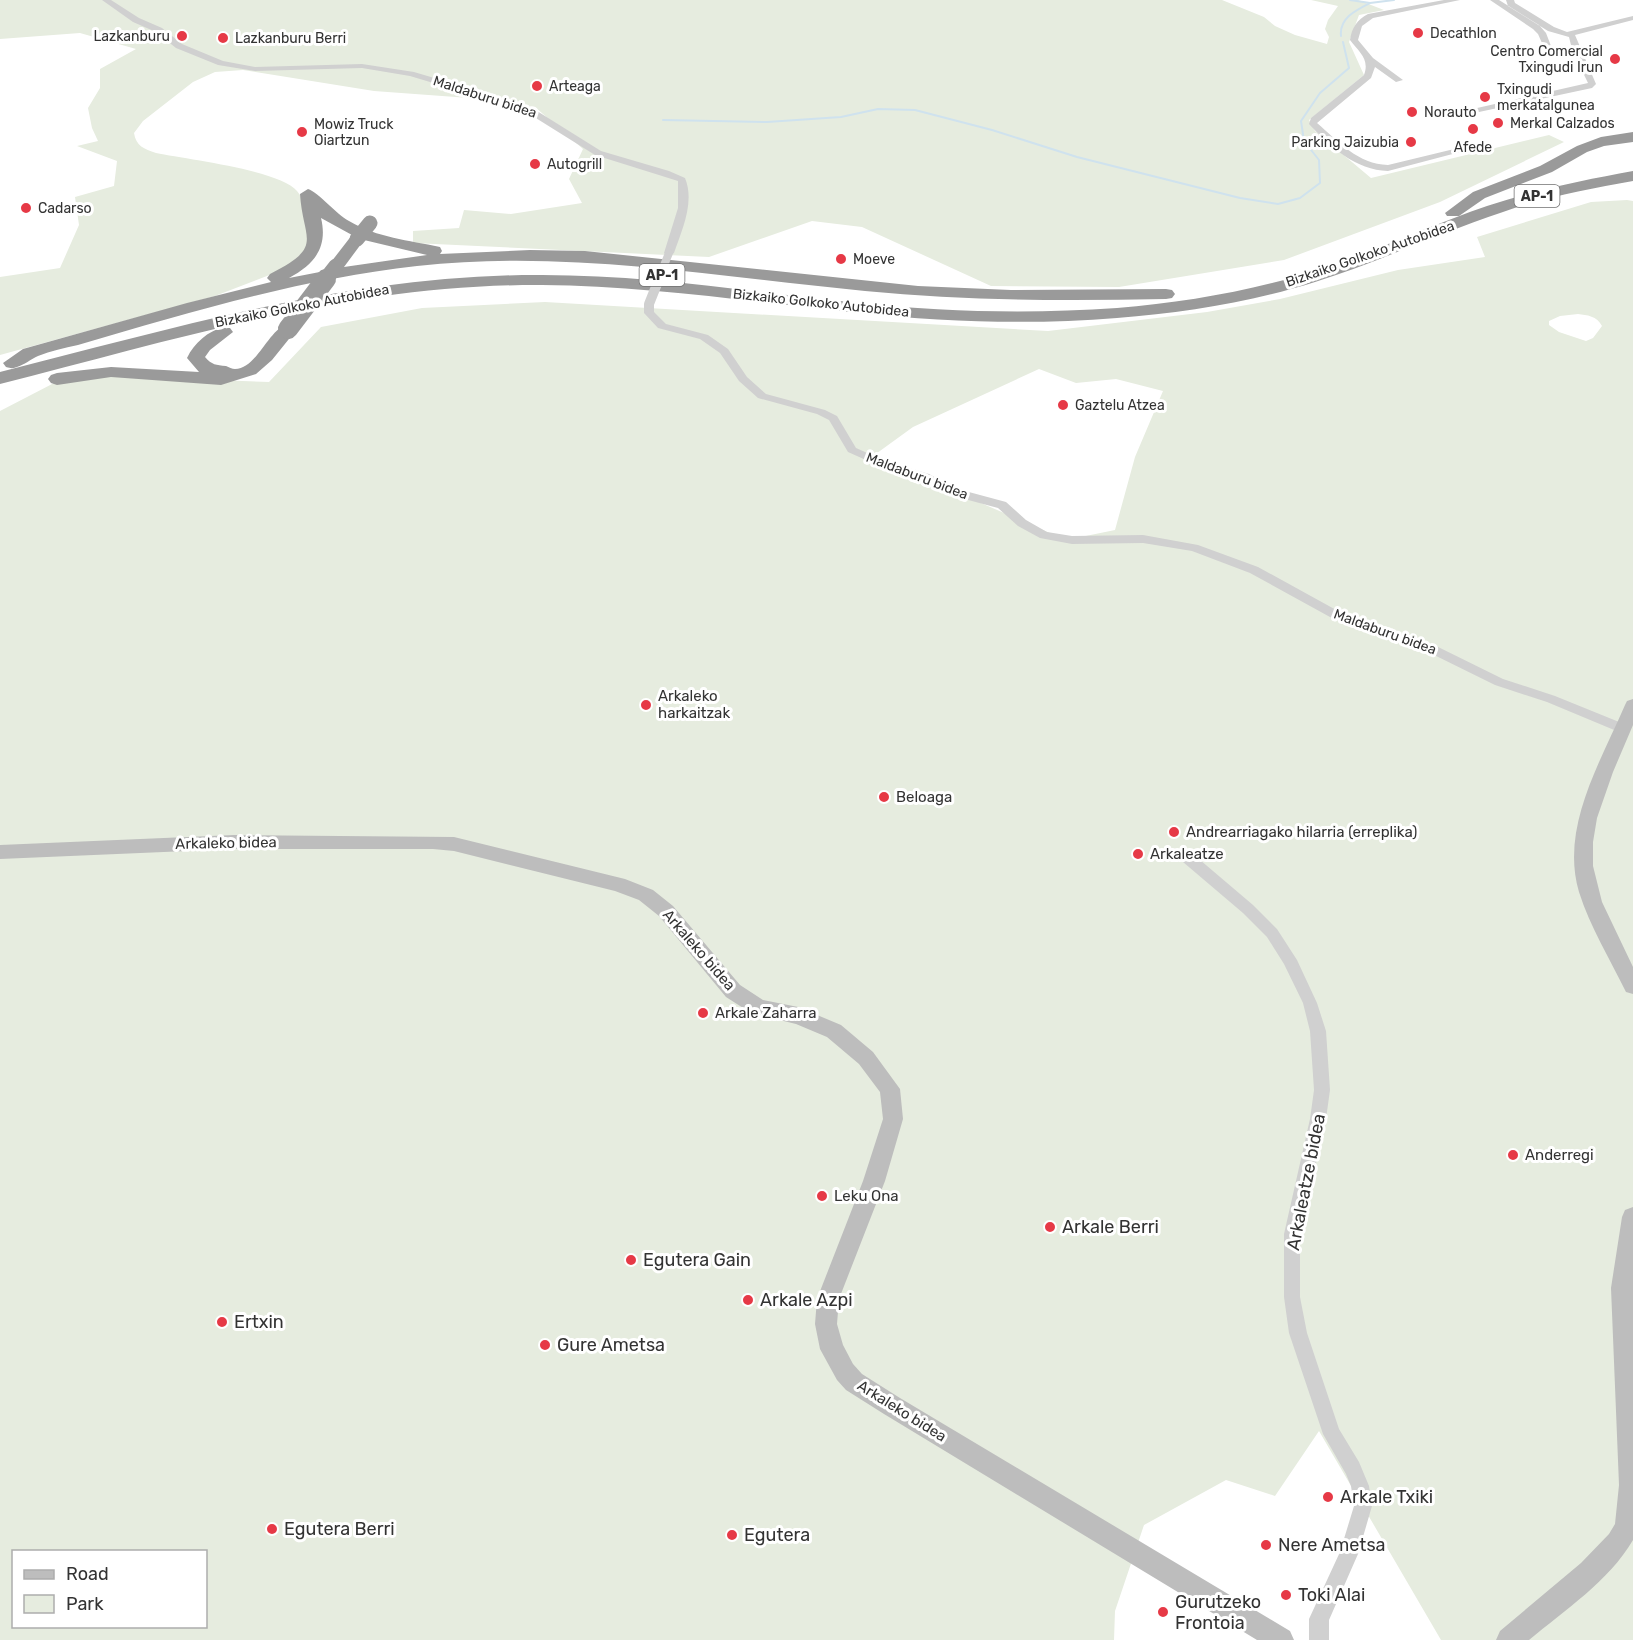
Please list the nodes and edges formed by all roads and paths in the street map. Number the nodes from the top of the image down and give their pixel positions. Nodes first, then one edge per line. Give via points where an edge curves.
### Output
1 (106, 0) edge
2 (1456, 0) edge
3 (1494, 0) edge
4 (1510, 0) edge
5 (1633, 18) edge
6 (1558, 31) junction
7 (1542, 33) junction
8 (1568, 34) junction
9 (1577, 51) junction
10 (1546, 55) dead end
11 (1370, 60) junction
12 (1584, 63) junction
13 (1399, 80) dead end
14 (1449, 117) dead end
15 (1633, 137) edge
16 (1479, 146) dead end
17 (1633, 161) edge
18 (1633, 176) edge
19 (1633, 192) edge
20 (1453, 213) junction
21 (374, 220) dead end
22 (1430, 234) junction
23 (475, 256) junction
24 (645, 285) junction
25 (249, 290) junction
26 (1173, 294) junction
27 (224, 332) junction
28 (6, 364) edge
29 (255, 366) junction
30 (0, 378) edge
31 (57, 379) junction
32 (0, 392) edge
33 (1633, 705) edge
34 (1624, 729) junction
35 (0, 852) edge
36 (1188, 858) dead end
37 (1633, 986) edge
38 (1633, 1217) edge
39 (1281, 1640) edge
40 (1318, 1640) edge
41 (1509, 1640) edge

1 - 34 street, Maldaburu bidea, bridge via 179,46 236,67 384,68 451,84 537,112 598,153 666,172 682,180 686,198 649,313 662,326 704,338 724,351 743,379 762,396 833,418 852,450 925,476 951,491 1002,505 1022,523 1044,535 1072,540 1143,539 1194,548 1254,570 1357,624 1426,646 1499,682
2 - 11 street via 1360,21 1354,40
3 - 7 street
4 - 6 street
5 - 8 street
6 - 7 street
6 - 8 street
7 - 9 street via 1553,51
8 - 9 street
9 - 12 street
10 - 12 street via 1566,56
11 - 13 street
11 - 16 street via 1368,76 1313,124 1359,162 1388,168
12 - 14 street via 1592,84 1589,86
15 - 20 highway via 1582,149 1546,169 1479,195
17 - 20 highway, Bizkaiko Golkoko Autobidea / AP-1 via 1572,175
18 - 22 highway, Bizkaiko Golkoko Autobidea / AP-1 via 1538,196
19 - 22 highway via 1559,201
20 - 26 highway, Bizkaiko Golkoko Autobidea / AP-1 via 1290,270
21 - 29 highway, bridge
22 - 24 highway, Bizkaiko Golkoko Autobidea / AP-1 via 1254,293 1121,313 1014,317 927,314
23 - 25 highway via 358,269
23 - 25 highway via 410,248 356,231 329,216 308,194 318,236 310,254 290,272
23 - 26 highway via 620,259 916,291
24 - 27 highway via 516,287 418,295 341,305
24 - 30 highway, Bizkaiko Golkoko Autobidea / AP-1 via 513,280 356,293 233,318
25 - 28 highway via 29,353
26 - 28 highway, Bizkaiko Golkoko Autobidea / AP-1 via 1071,304 946,304 629,272 464,272 353,283 279,296
27 - 29 highway via 199,351 196,358 200,364 225,372
27 - 31 highway
29 - 31 highway via 238,375 208,380 111,372
31 - 32 highway
33 - 34 street
34 - 37 street via 1587,818 1582,844 1588,890
35 - 39 street, Arkaleko bidea via 234,842 415,841 454,844 618,884 646,895 666,910 733,991 758,1007 798,1016 834,1031 866,1058 890,1089 893,1119 874,1181 828,1299 828,1336 845,1372 892,1406
36 - 40 street, Arkaleatze bidea via 1272,933 1310,1003 1318,1032 1322,1090 1292,1234 1292,1297 1298,1333 1332,1434 1353,1468 1363,1506 1349,1554 1318,1619
38 - 41 street via 1623,1288 1629,1517 1607,1555

